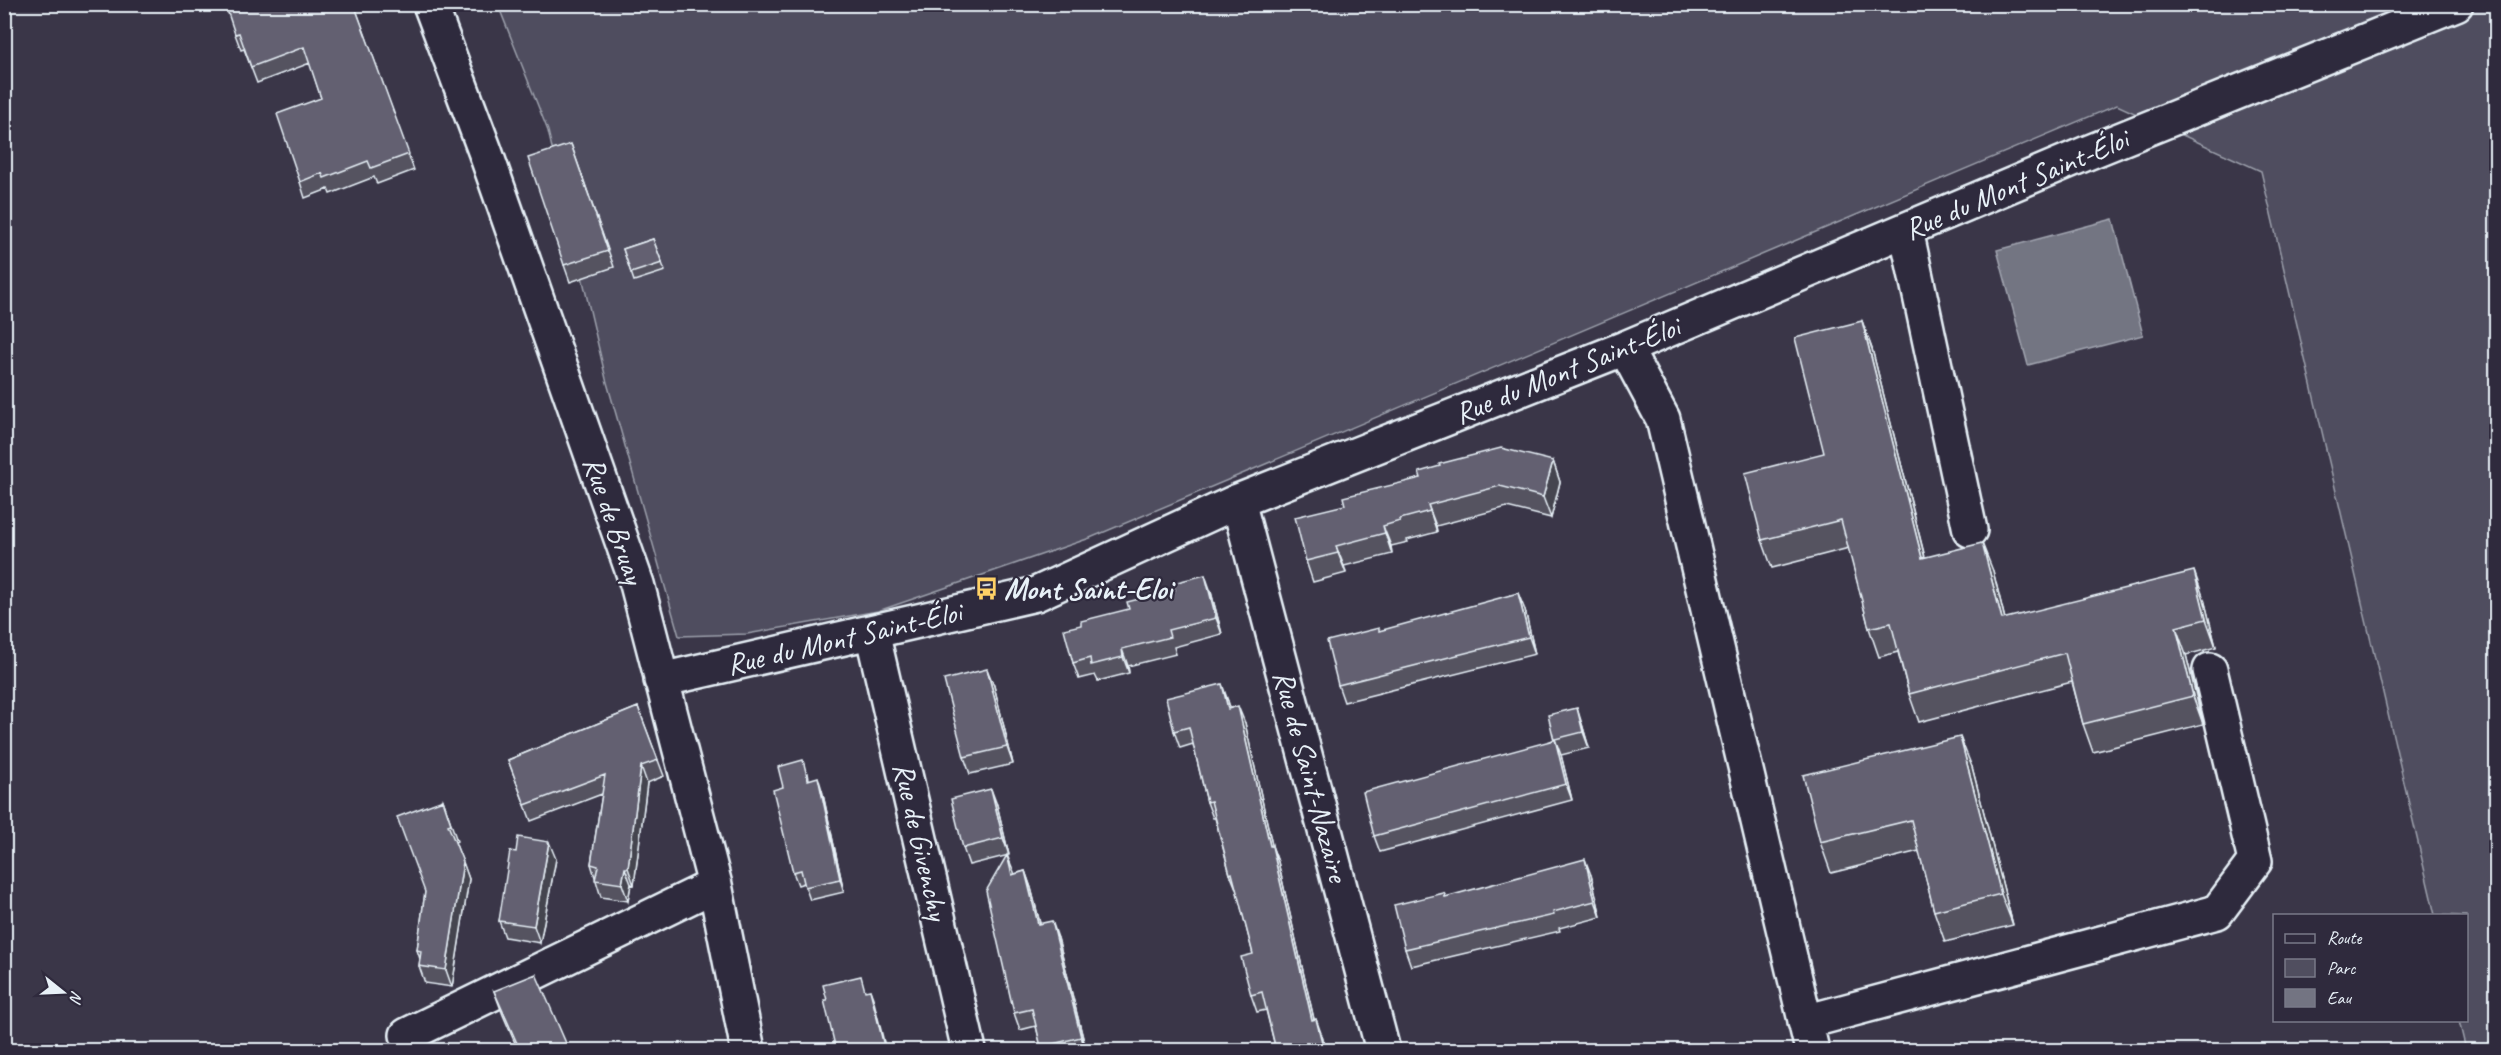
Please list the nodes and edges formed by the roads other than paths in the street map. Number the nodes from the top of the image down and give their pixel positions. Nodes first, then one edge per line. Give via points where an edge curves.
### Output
1 (430, 4) edge
2 (2456, 4) edge
3 (1906, 230) junction
4 (1625, 348) junction
5 (1239, 501) junction
6 (1970, 530) dead end
7 (872, 632) junction
8 (2210, 670) dead end
9 (661, 680) junction
10 (715, 885) junction
11 (407, 1035) dead end
12 (1809, 1036) edge
13 (748, 1050) edge
14 (969, 1050) edge
15 (1383, 1050) edge

1 - 9 street, Rue de Bruay via 637,584
2 - 3 street, Rue du Mont Saint-Éloi
3 - 4 street, Rue du Mont Saint-Éloi
3 - 6 street
4 - 5 street, Rue du Mont Saint-Éloi
4 - 12 street via 1664,419
5 - 7 street, Rue du Mont Saint-Éloi via 1036,594
5 - 15 street, Rue de Saint-Nazaire
7 - 9 street, Rue du Mont Saint-Éloi
7 - 14 street, Rue de Givenchy
8 - 12 street via 2255,861 2217,912
9 - 10 street, Rue de Bruay
10 - 11 street
10 - 13 street, Rue de Bruay

